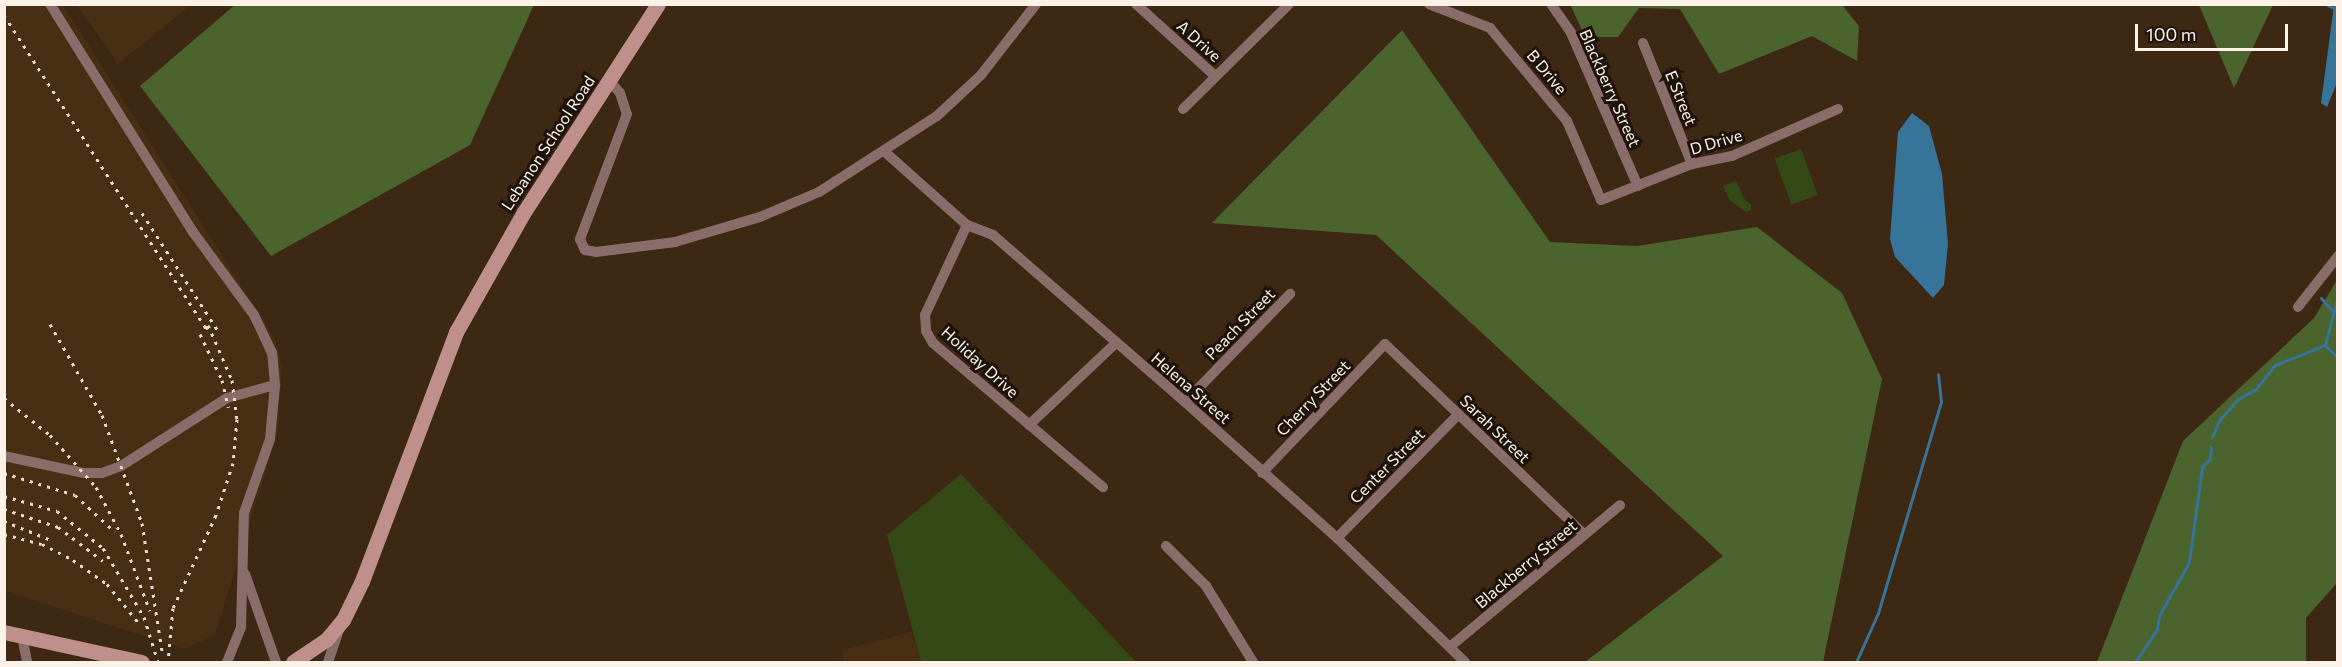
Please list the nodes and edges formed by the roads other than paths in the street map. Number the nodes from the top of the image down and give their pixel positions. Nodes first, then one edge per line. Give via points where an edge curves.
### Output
1 (50, 4) edge
2 (658, 4) edge
3 (1036, 4) edge
4 (1136, 4) edge
5 (1289, 4) edge
6 (1429, 4) edge
7 (1551, 4) edge
8 (1643, 43) dead end
9 (1215, 76) junction
10 (609, 80) junction
11 (1183, 109) dead end
12 (1838, 109) dead end
13 (885, 152) junction
14 (1692, 164) junction
15 (1638, 186) junction
16 (1601, 200) joint
17 (967, 225) junction
18 (2337, 256) edge
19 (1290, 294) dead end
20 (2298, 307) dead end
21 (1116, 343) junction
22 (1385, 344) joint
23 (275, 386) junction
24 (1185, 402) junction
25 (1458, 415) junction
26 (1029, 425) junction
27 (4, 456) edge
28 (1262, 473) junction
29 (1103, 487) dead end
30 (1620, 505) dead end
31 (1584, 534) junction
32 (1337, 537) junction
33 (1166, 546) dead end
34 (241, 562) junction
35 (343, 620) junction
36 (4, 632) edge
37 (22, 636) junction
38 (1451, 646) junction
39 (27, 663) edge
40 (142, 663) edge
41 (227, 663) edge
42 (276, 663) edge
43 (293, 663) edge
44 (328, 663) edge
45 (1253, 663) edge
46 (1464, 663) edge

1 - 23 street via 193,232 254,315 272,353
2 - 10 street
3 - 13 street, Lebanon School Road via 981,75 937,116
4 - 9 street, A Drive
5 - 9 street
6 - 16 street, B Drive via 1490,28 1567,121
7 - 15 street, Blackberry Street via 1571,33
8 - 14 street, E Street
9 - 11 street
10 - 13 street, Lebanon School Road via 620,93 627,114 580,239 585,250 675,242 760,217 819,192
10 - 35 street, Lebanon School Road via 499,253 456,332 362,581
12 - 14 street, D Drive via 1732,156
13 - 17 street, Helena Street
14 - 15 street, D Drive
15 - 16 street, D Drive
17 - 21 street, Helena Street via 993,235
17 - 26 street, Holiday Drive via 925,315 926,331 933,343
18 - 20 street
19 - 24 street, Peach Street
21 - 24 street, Helena Street
21 - 26 street
22 - 25 street, Sarah Street
22 - 28 street, Cherry Street
23 - 27 street via 226,398 120,466 102,473 84,473
23 - 34 street via 270,440 244,513
24 - 28 street, Helena Street
25 - 31 street, Sarah Street
25 - 32 street, Center Street
26 - 29 street, Holiday Drive
28 - 32 street, Helena Street
30 - 31 street, Blackberry Street
31 - 38 street, Blackberry Street
32 - 38 street, Helena Street
33 - 45 street via 1206,586
34 - 41 street via 241,627
34 - 42 street
35 - 43 street, Lebanon School Road via 326,640
35 - 44 street
36 - 37 street
37 - 39 street
37 - 40 street
38 - 46 street, Helena Street

